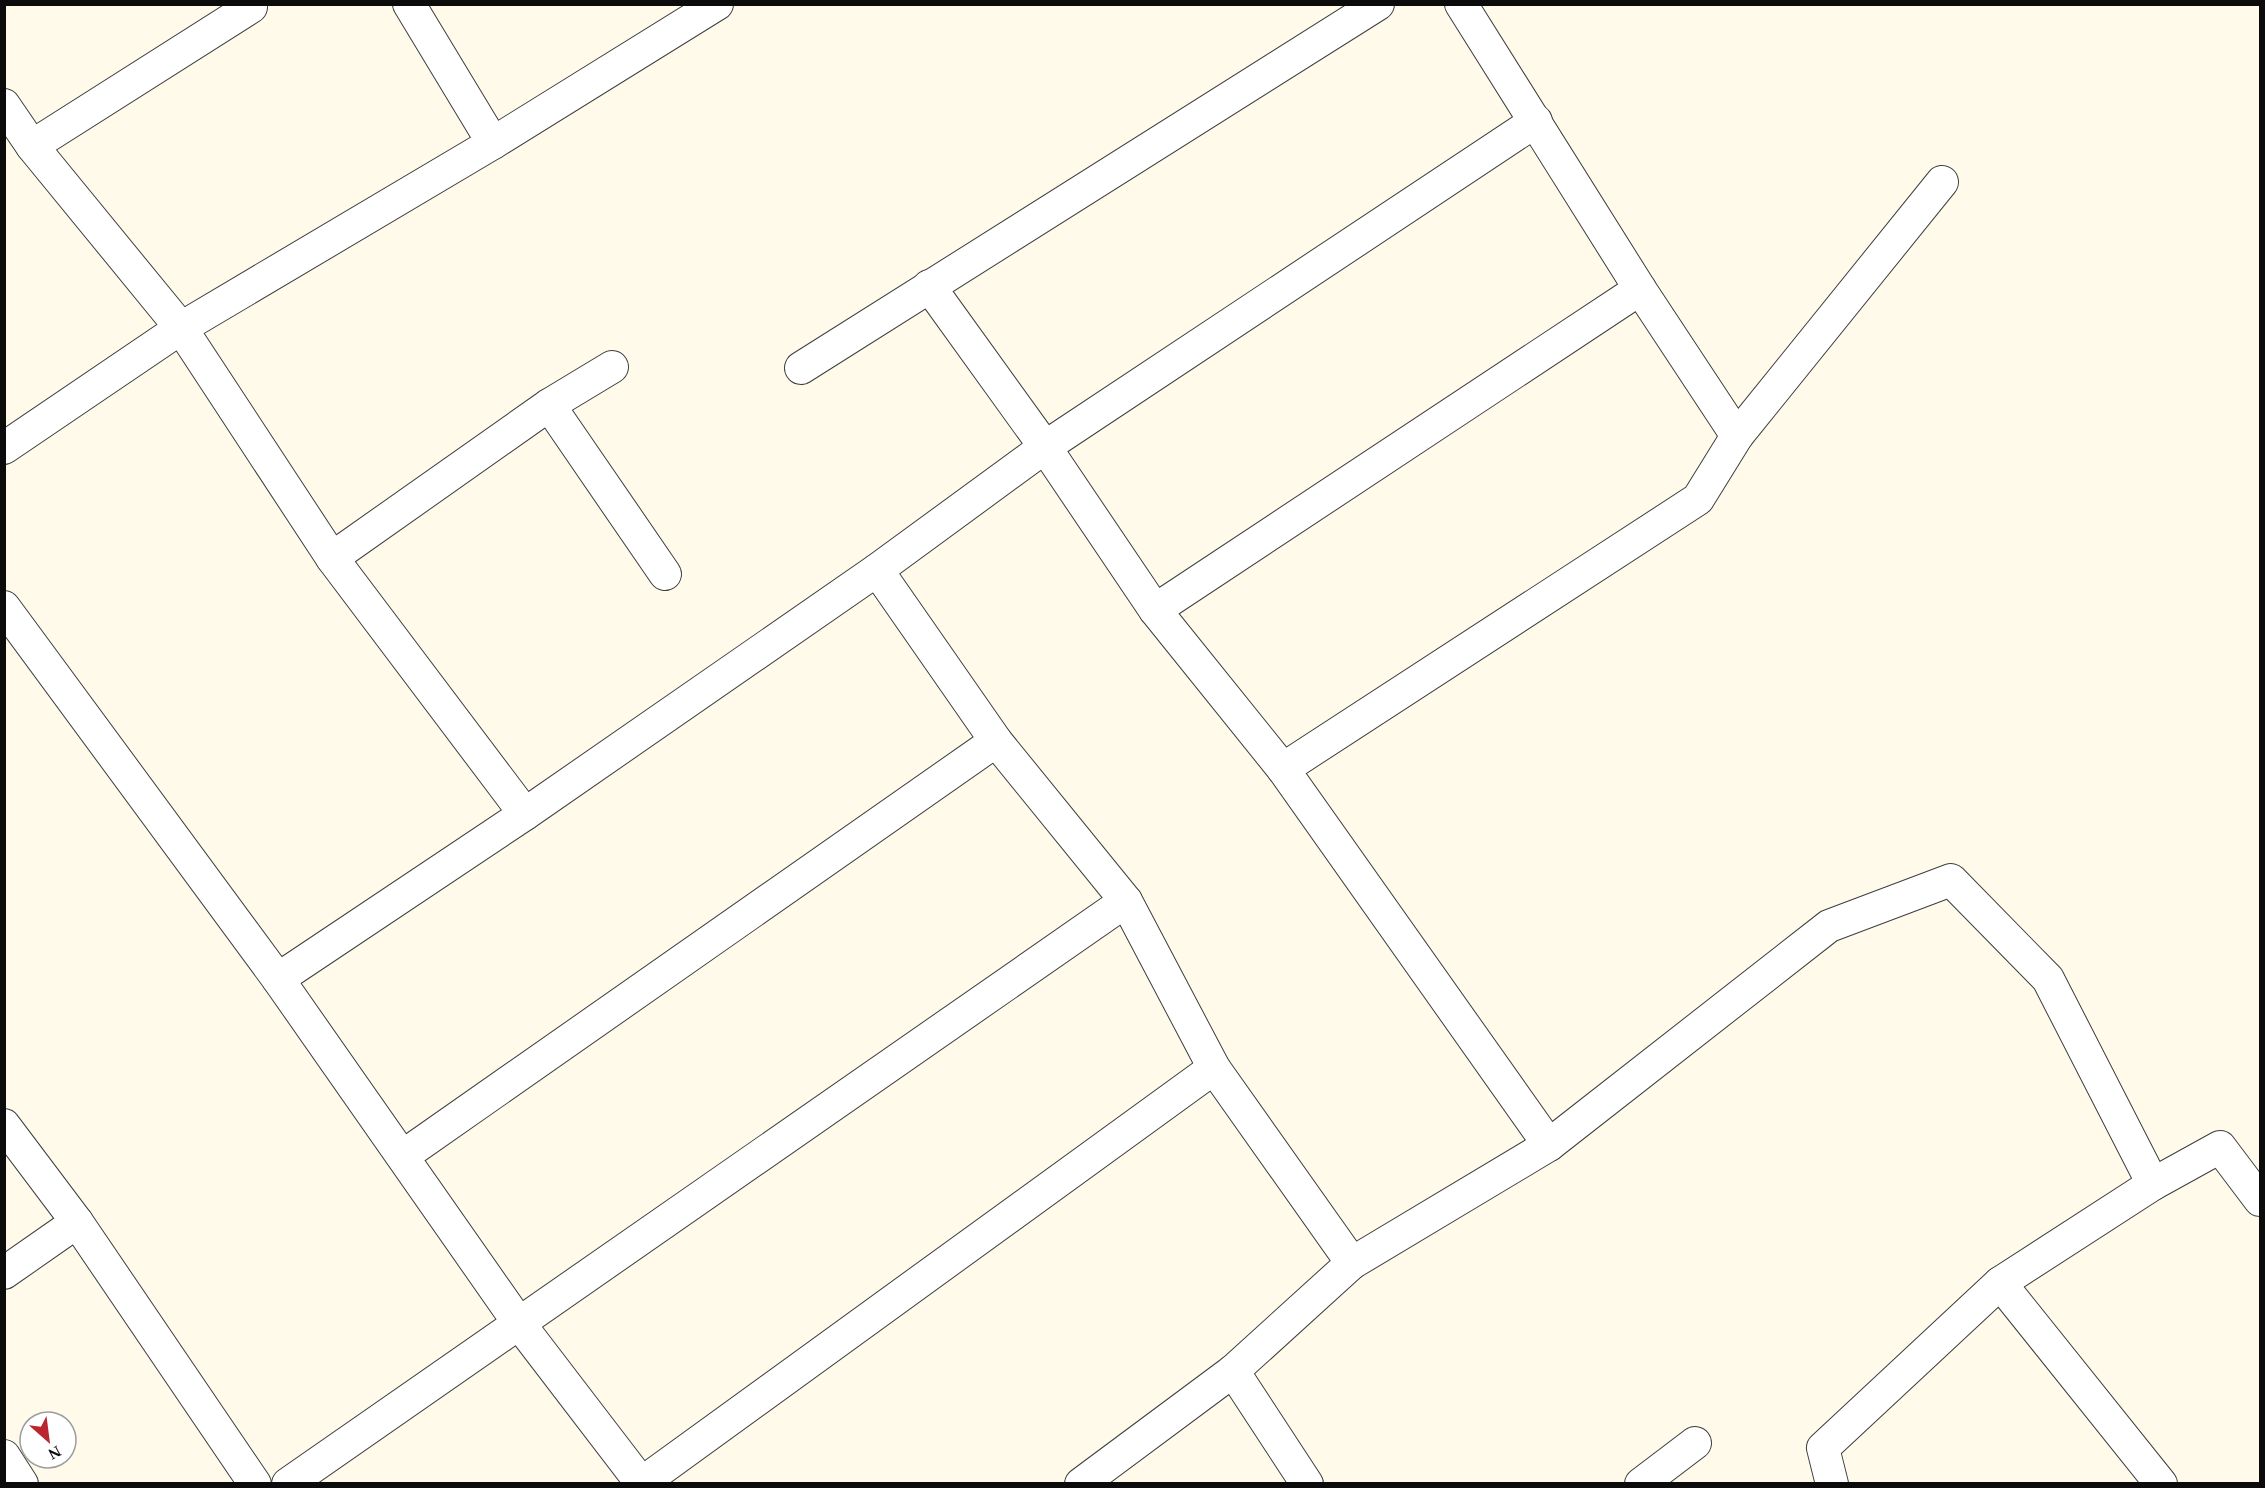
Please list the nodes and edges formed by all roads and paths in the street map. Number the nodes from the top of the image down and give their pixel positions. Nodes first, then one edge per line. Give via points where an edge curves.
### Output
1 (409, 4) edge
2 (717, 4) edge
3 (1378, 4) edge
4 (1461, 4) edge
5 (251, 7) dead end
6 (4, 105) edge
7 (1536, 121) junction
8 (493, 143) junction
9 (32, 146) junction
10 (1942, 182) dead end
11 (929, 286) junction
12 (1641, 289) junction
13 (181, 328) junction
14 (612, 367) dead end
15 (801, 368) dead end
16 (549, 405) junction
17 (1737, 436) junction
18 (1045, 447) junction
19 (4, 448) edge
20 (332, 558) junction
21 (877, 570) junction
22 (665, 574) dead end
23 (4, 607) edge
24 (1155, 610) junction
25 (996, 741) junction
26 (1283, 769) junction
27 (525, 814) junction
28 (1126, 901) junction
29 (278, 979) junction
30 (1214, 1068) junction
31 (4, 1125) edge
32 (1549, 1145) junction
33 (403, 1156) junction
34 (2153, 1184) junction
35 (2260, 1200) edge
36 (77, 1222) junction
37 (1352, 1263) junction
38 (4, 1273) edge
39 (2000, 1283) junction
40 (518, 1322) junction
41 (1233, 1371) junction
42 (1695, 1443) dead end
43 (4, 1456) edge
44 (642, 1483) edge
45 (22, 1484) edge
46 (255, 1484) edge
47 (288, 1484) edge
48 (1081, 1484) edge
49 (1307, 1484) edge
50 (1641, 1484) edge
51 (1832, 1484) edge
52 (2161, 1484) edge

1 - 8 street
2 - 8 street
3 - 11 street
4 - 7 street
5 - 9 street
6 - 9 street
7 - 12 street
7 - 18 street
8 - 13 street
9 - 13 street
10 - 17 street
11 - 15 street
11 - 18 street
12 - 17 street
12 - 24 street
13 - 19 street
13 - 20 street
14 - 16 street
16 - 20 street
16 - 22 street
17 - 26 street via 1698,499
18 - 21 street
18 - 24 street
20 - 27 street
21 - 25 street
21 - 27 street
23 - 29 street
24 - 26 street
25 - 28 street
25 - 33 street
26 - 32 street
27 - 29 street
28 - 30 street
28 - 40 street
29 - 33 street
30 - 37 street
30 - 44 street
31 - 36 street
32 - 34 street via 1829,926 1951,880 2048,979
32 - 37 street
33 - 40 street
34 - 35 street via 2220,1147
34 - 39 street
36 - 38 street
36 - 46 street
37 - 41 street
39 - 51 street via 1822,1448
39 - 52 street
40 - 44 street
40 - 47 street
41 - 48 street
41 - 49 street
42 - 50 street
43 - 45 street

